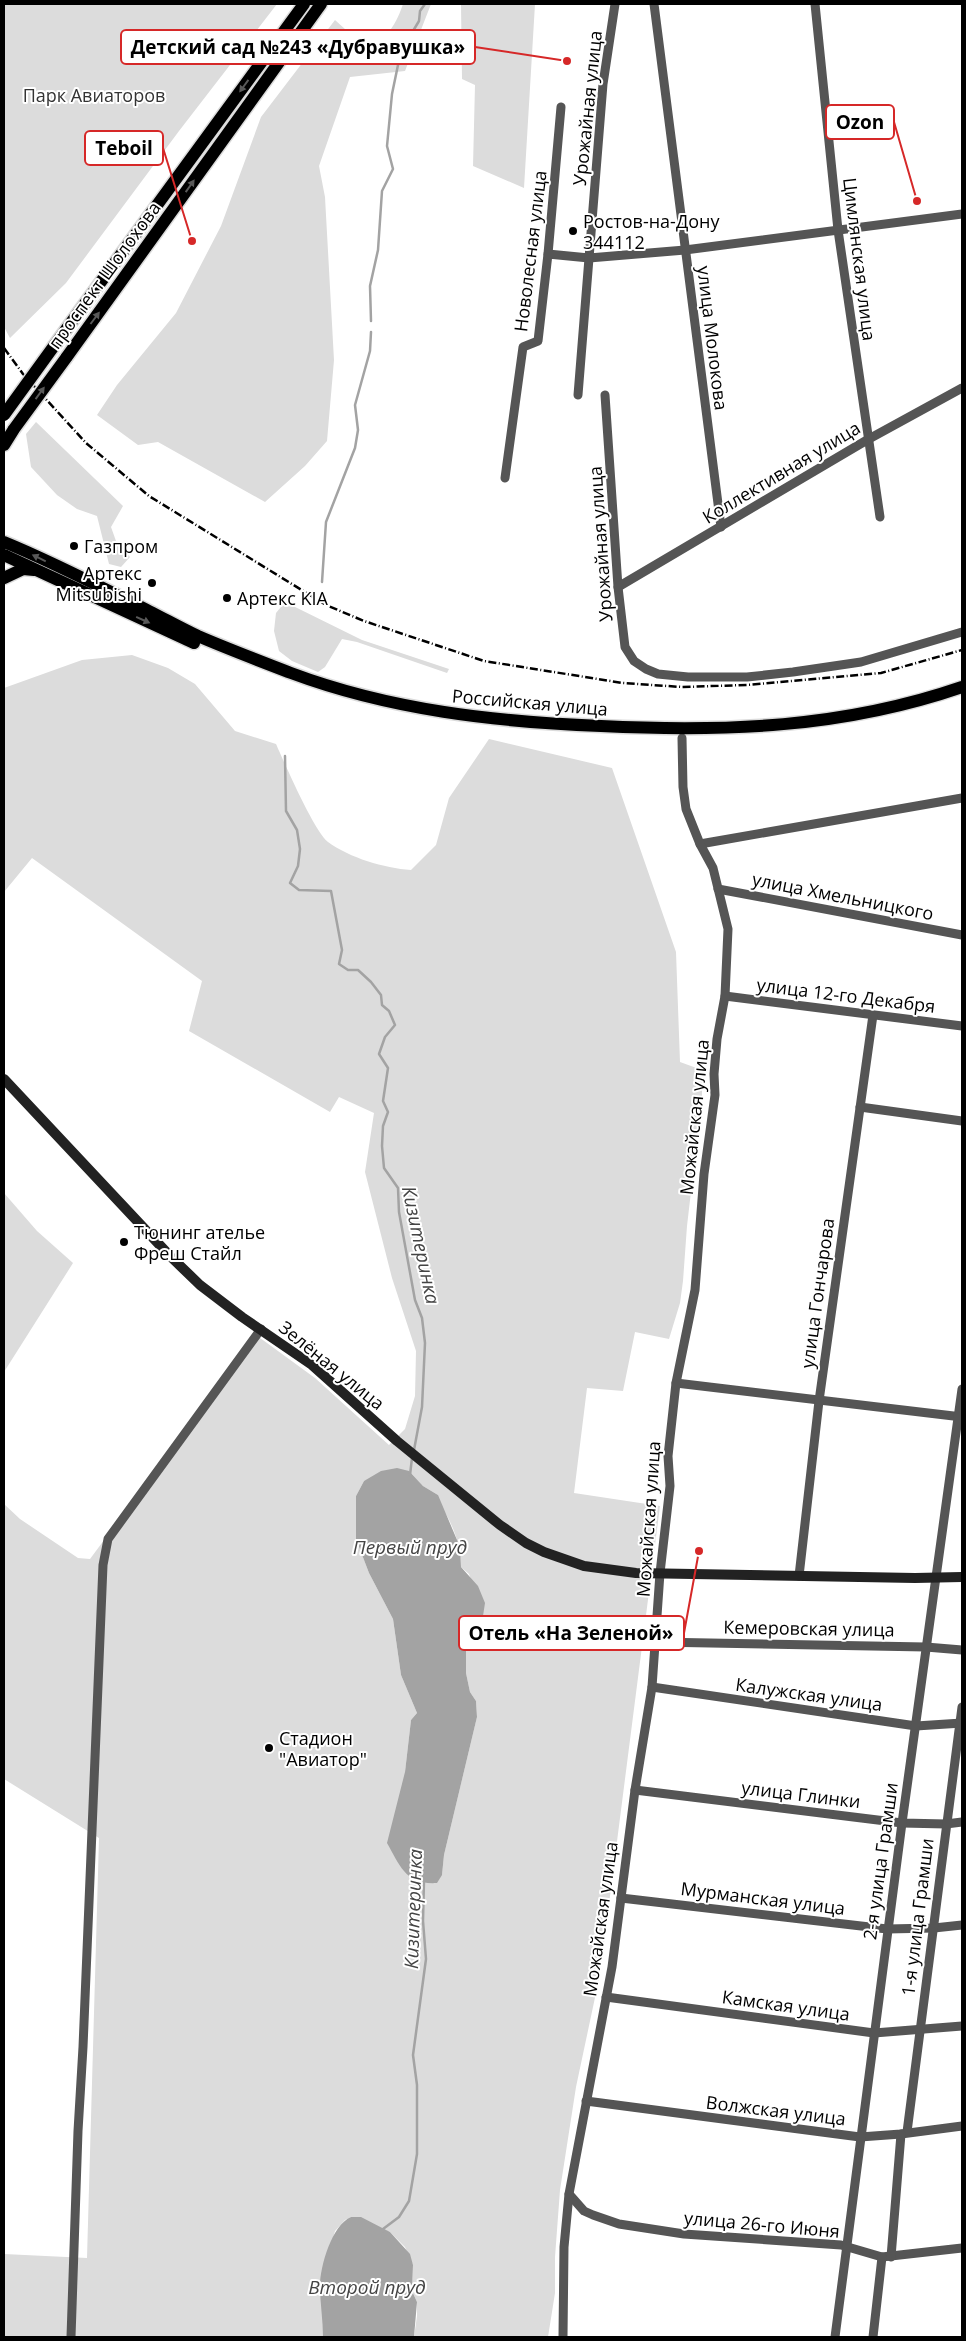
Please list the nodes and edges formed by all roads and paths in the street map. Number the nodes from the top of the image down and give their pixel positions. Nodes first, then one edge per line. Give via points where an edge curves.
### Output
1 (304, 4) edge
2 (321, 4) edge
3 (615, 4) edge
4 (654, 4) edge
5 (815, 4) edge
6 (560, 107) dead end
7 (962, 214) edge
8 (838, 230) junction
9 (685, 250) junction
10 (548, 254) junction
11 (589, 258) junction
12 (962, 388) edge
13 (578, 395) dead end
14 (605, 395) dead end
15 (4, 415) edge
16 (867, 440) junction
17 (4, 444) edge
18 (505, 478) dead end
19 (880, 517) dead end
20 (721, 527) junction
21 (4, 542) edge
22 (4, 555) edge
23 (36, 570) junction
24 (4, 578) edge
25 (618, 587) junction
26 (962, 632) edge
27 (962, 687) edge
28 (962, 696) edge
29 (682, 738) junction
30 (962, 798) edge
31 (700, 844) junction
32 (718, 889) junction
33 (962, 935) edge
34 (725, 996) junction
35 (873, 1015) junction
36 (962, 1026) edge
37 (4, 1079) edge
38 (860, 1107) junction
39 (962, 1121) edge
40 (262, 1329) junction
41 (676, 1383) junction
42 (962, 1389) edge
43 (819, 1401) junction
44 (960, 1417) edge
45 (663, 1573) junction
46 (799, 1576) junction
47 (962, 1577) edge
48 (936, 1578) junction
49 (656, 1642) junction
50 (926, 1647) junction
51 (962, 1650) edge
52 (652, 1687) junction
53 (962, 1707) edge
54 (961, 1724) edge
55 (916, 1726) junction
56 (635, 1790) junction
57 (962, 1822) edge
58 (902, 1823) junction
59 (946, 1824) junction
60 (621, 1898) junction
61 (962, 1924) edge
62 (934, 1928) junction
63 (887, 1929) junction
64 (606, 1997) junction
65 (962, 2026) edge
66 (918, 2031) junction
67 (874, 2033) junction
68 (586, 2101) junction
69 (962, 2126) edge
70 (904, 2133) junction
71 (860, 2137) junction
72 (569, 2194) junction
73 (848, 2248) junction
74 (962, 2248) edge
75 (886, 2257) junction
76 (71, 2337) edge
77 (563, 2337) edge
78 (834, 2337) edge
79 (874, 2337) edge

1 -> 15 main road, проспект Шолохова, bridge
17 -> 2 main road, проспект Шолохова, bridge
3 - 11 street, Урожайная улица via 603,84
4 - 9 street, улица Молокова
5 - 8 street, Цимлянская улица
6 - 10 street, Новолесная улица
7 - 8 street
8 - 9 street
8 - 16 street, Цимлянская улица
9 - 11 street
9 - 20 street, улица Молокова
10 - 11 street
10 - 18 street, Новолесная улица via 538,341 523,347
11 - 13 street, Урожайная улица
12 - 16 street, Коллективная улица
14 - 25 street, Урожайная улица
16 - 19 street, Цимлянская улица
16 - 20 street, Коллективная улица
20 - 25 street, Коллективная улица
27 -> 21 main road, Российская улица via 849,716 741,728 682,730 492,720 395,703 294,674 196,635
22 - 23 main road, Российская улица
23 - 24 main road via 24,569
23 -> 29 main road, Российская улица via 201,646 291,681 376,706 492,728
25 - 26 street, Урожайная улица via 625,647 634,660 658,674 747,677 793,672 861,662
28 - 29 main road, Российская улица via 842,726 787,733
29 - 31 street, Можайская улица via 686,809
30 - 31 street
31 - 32 street, Можайская улица via 713,868
32 - 33 street, улица Хмельницкого
32 - 34 street, Можайская улица via 728,929
34 - 35 street, улица 12-го Декабря
34 - 41 street, Можайская улица via 717,1039 715,1095 704,1174 695,1290
35 - 36 street, улица 12-го Декабря
35 - 38 street, улица Гончарова
37 - 40 street, Зелёная улица via 184,1270
38 - 39 street
38 - 43 street, улица Гончарова
40 - 45 street, Зелёная улица via 312,1365 397,1440 526,1543 584,1566
40 - 76 street via 108,1539 103,1565
41 - 43 street
41 - 45 street, Можайская улица via 668,1456 670,1486
42 - 44 street, 2-я улица Грамши
43 - 44 street
43 - 46 street, улица Гончарова
44 - 48 street, 2-я улица Грамши
45 - 46 street, Зелёная улица
45 - 49 street, Можайская улица
46 - 48 street, Зелёная улица
47 - 48 street, Зелёная улица
48 - 50 street, 2-я улица Грамши
49 - 50 street, Кемеровская улица
49 - 52 street, Можайская улица
50 - 51 street, Кемеровская улица
50 - 55 street, 2-я улица Грамши
52 - 55 street, Калужская улица
52 - 56 street, Можайская улица
53 - 54 street, 1-я улица Грамши
54 - 55 street, Калужская улица
54 - 59 street, 1-я улица Грамши
55 - 58 street, 2-я улица Грамши
56 - 58 street, улица Глинки
56 - 60 street, Можайская улица
57 - 59 street, улица Глинки
58 - 59 street, улица Глинки
58 - 63 street, 2-я улица Грамши
59 - 62 street, 1-я улица Грамши
60 - 63 street, Мурманская улица
60 - 64 street, Можайская улица
61 - 62 street, Мурманская улица
62 - 63 street, Мурманская улица
62 - 66 street, 1-я улица Грамши
63 - 67 street, 2-я улица Грамши
64 - 67 street, Камская улица
64 - 68 street, Можайская улица
65 - 66 street, Камская улица
66 - 67 street, Камская улица
66 - 70 street, 1-я улица Грамши
67 - 71 street, 2-я улица Грамши
68 - 71 street, Волжская улица
68 - 72 street, Можайская улица
69 - 70 street, Волжская улица
70 - 71 street, Волжская улица
70 - 75 street, 1-я улица Грамши
71 - 73 street, 2-я улица Грамши
72 - 73 street, улица 26-го Июня via 584,2211 619,2224 684,2234
72 - 77 street, Можайская улица via 564,2247
73 - 75 street, улица 26-го Июня
73 - 78 street, 2-я улица Грамши
74 - 75 street, улица 26-го Июня
75 - 79 street, 1-я улица Грамши

